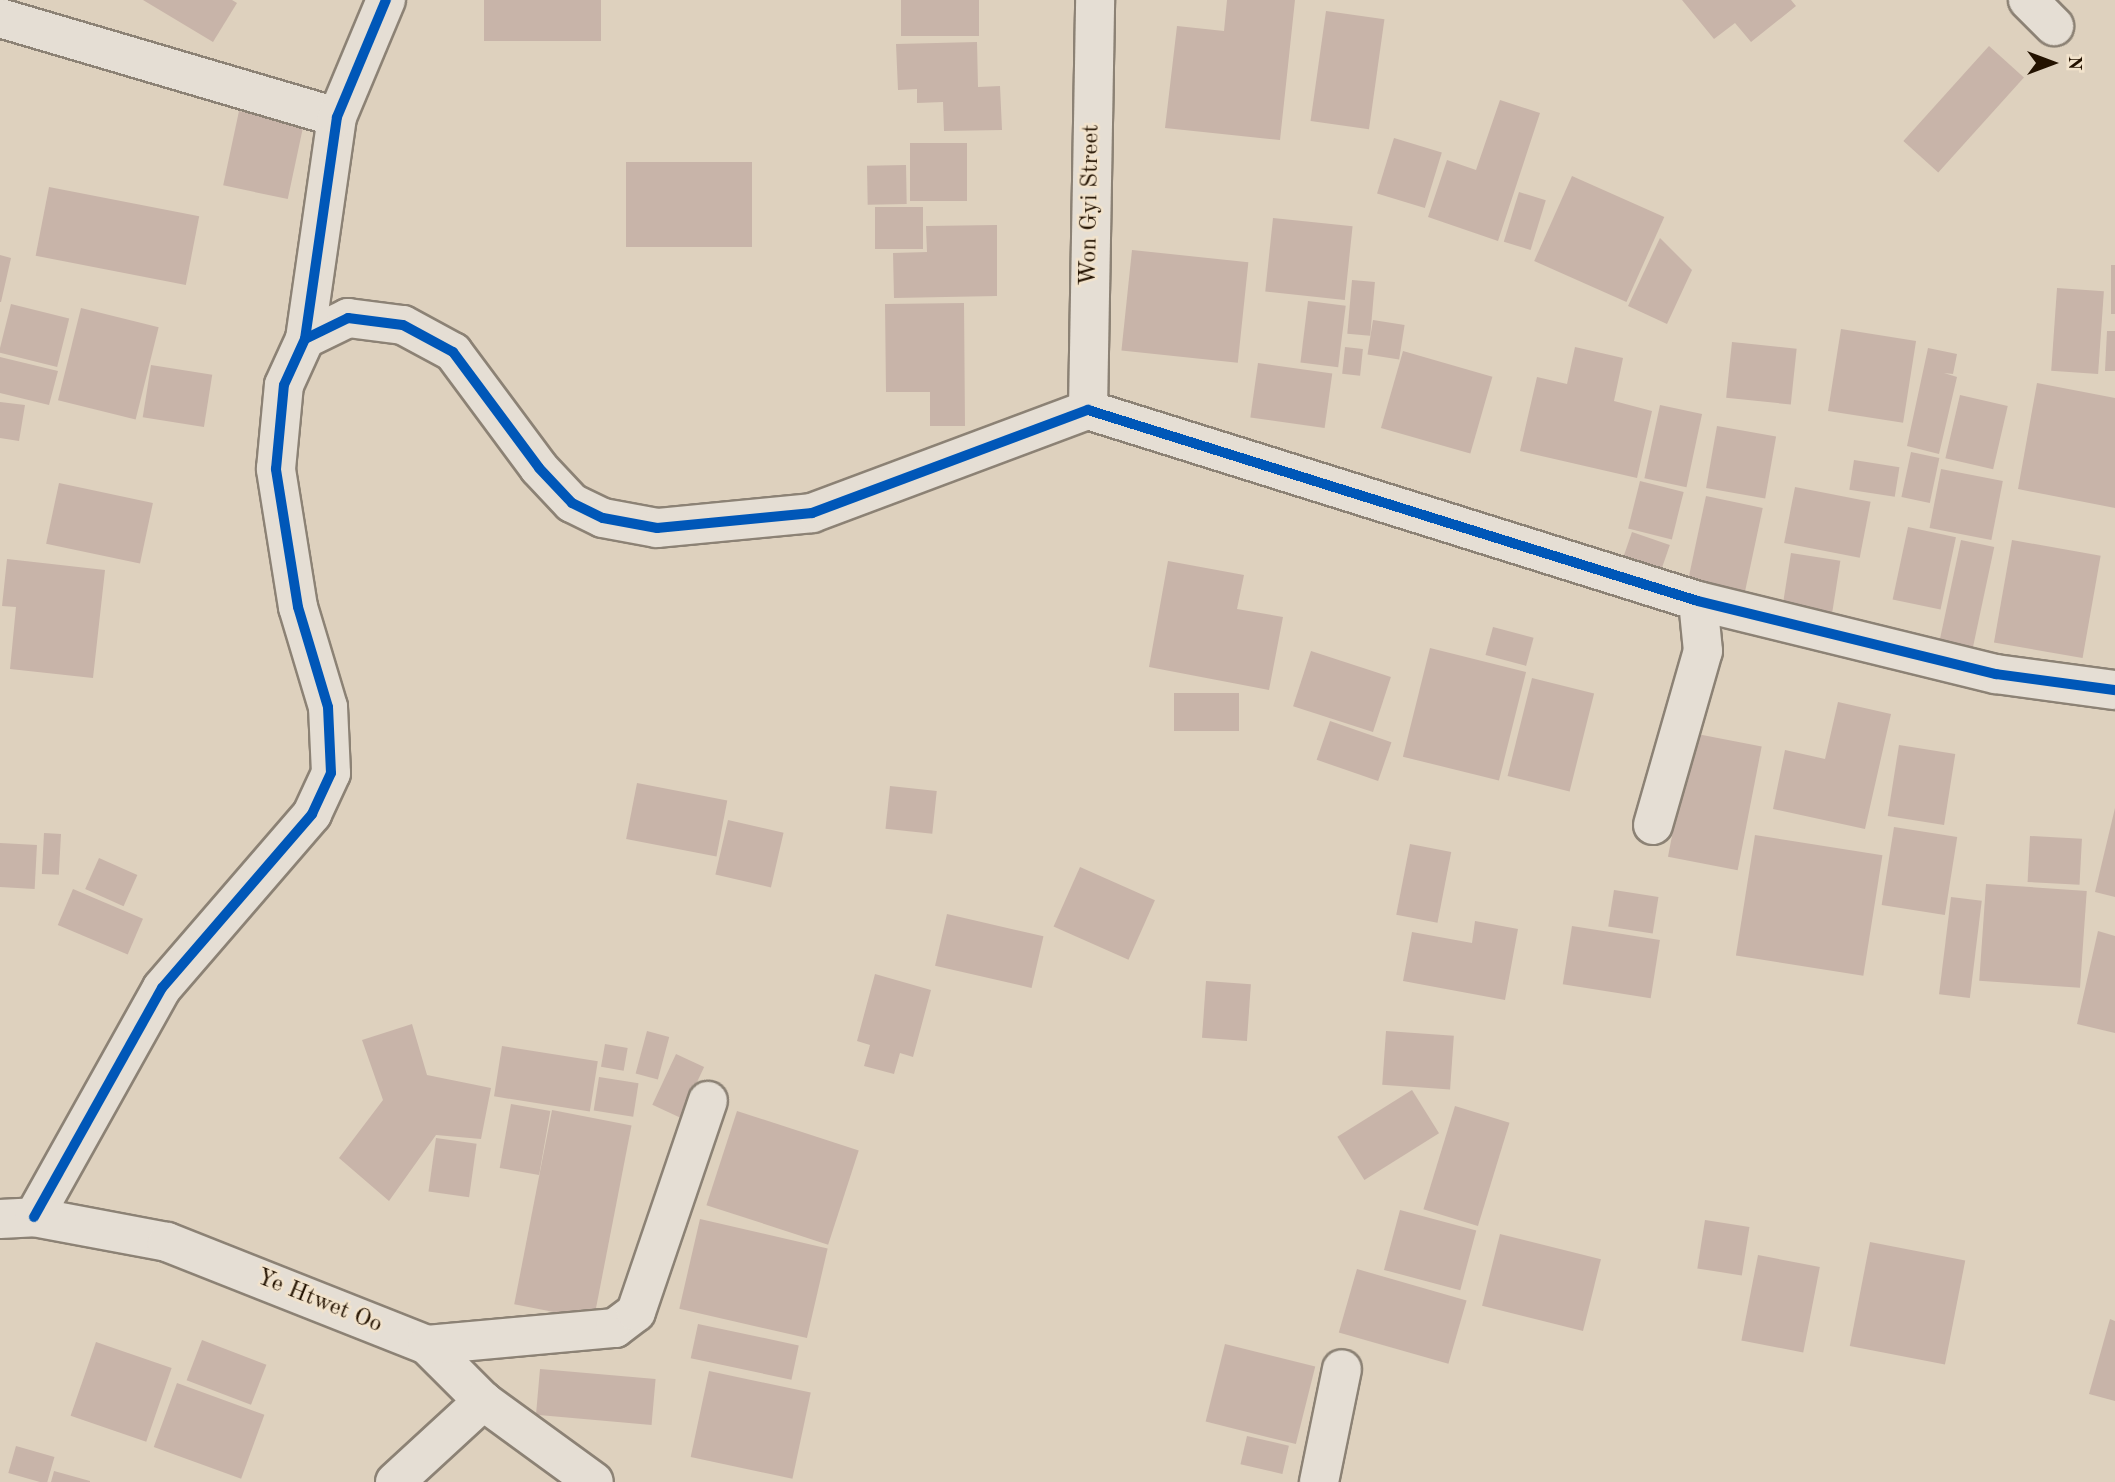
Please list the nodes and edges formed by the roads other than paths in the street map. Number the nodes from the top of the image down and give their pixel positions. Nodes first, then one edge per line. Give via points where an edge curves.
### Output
1 (386, 0) edge
2 (1095, 0) edge
3 (0, 18) edge
4 (337, 117) junction
5 (305, 339) junction
6 (1088, 410) junction
7 (1698, 601) junction
8 (2115, 690) edge
9 (1653, 825) dead end
10 (708, 1101) dead end
11 (17, 1218) edge
12 (427, 1345) junction
13 (1342, 1369) dead end
14 (483, 1401) junction
15 (395, 1482) edge
16 (594, 1482) edge
17 (1319, 1482) edge

1 - 4 street
2 - 6 street, Won Gyi Street
3 - 4 street
4 - 5 street
5 - 6 street via 348,318 413,331 453,352 572,503 603,519 657,528 812,513
5 - 11 street via 284,385 276,469 298,607 328,707 331,774 312,814 162,988
6 - 7 street
7 - 8 street via 1996,674
7 - 9 street via 1703,651
10 - 12 street via 636,1311 615,1328
11 - 12 street, Ye Htwet Oo via 167,1242
12 - 14 street, Ye Htwet Oo
13 - 17 street
14 - 15 street
14 - 16 street, Ye Htwet Oo

